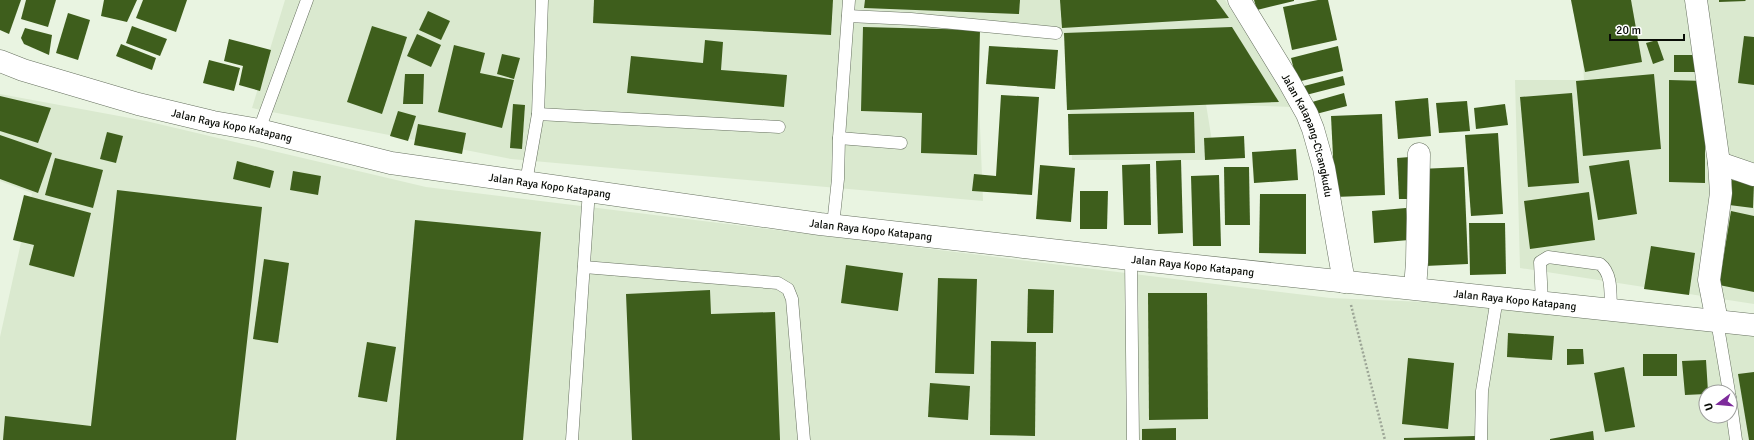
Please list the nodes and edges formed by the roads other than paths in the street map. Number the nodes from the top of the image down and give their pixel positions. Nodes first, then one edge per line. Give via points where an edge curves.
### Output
1 (307, 0) edge
2 (542, 0) edge
3 (849, 0) edge
4 (1239, 0) edge
5 (1696, 0) edge
6 (848, 16) junction
7 (1056, 32) dead end
8 (0, 62) edge
9 (538, 114) junction
10 (779, 127) dead end
11 (258, 130) junction
12 (839, 138) junction
13 (901, 143) dead end
14 (1418, 154) dead end
15 (1719, 163) junction
16 (1754, 175) edge
17 (526, 182) junction
18 (589, 190) junction
19 (833, 225) junction
20 (1131, 259) junction
21 (584, 267) junction
22 (1344, 282) junction
23 (1415, 288) junction
24 (1497, 298) junction
25 (1542, 302) junction
26 (1611, 310) junction
27 (1717, 321) junction
28 (1754, 325) edge
29 (1728, 384) edge
30 (1734, 424) edge
31 (572, 440) edge
32 (804, 440) edge
33 (1133, 440) edge
34 (1480, 440) edge
35 (1736, 440) edge

1 - 11 lane
2 - 9 lane
3 - 6 lane
4 - 22 main road, Jalan Katapang-Cicangkudu via 1310,121 1324,168
5 - 15 main road
6 - 7 lane
6 - 12 lane
8 - 11 main road, Jalan Raya Kopo Katapang via 138,104
9 - 10 lane
9 - 17 lane
11 - 17 main road, Jalan Raya Kopo Katapang via 369,158
12 - 13 lane
12 - 19 lane
14 - 23 main road via 1418,262
15 - 16 main road
15 - 27 main road via 1721,193 1709,280
17 - 18 main road, Jalan Raya Kopo Katapang
18 - 19 main road, Jalan Raya Kopo Katapang
18 - 21 lane
19 - 20 main road, Jalan Raya Kopo Katapang
20 - 22 main road, Jalan Raya Kopo Katapang
20 - 33 lane
21 - 31 lane
21 - 32 lane via 778,283 788,289 792,299
22 - 23 main road, Jalan Raya Kopo Katapang
23 - 24 main road, Jalan Raya Kopo Katapang
24 - 25 main road, Jalan Raya Kopo Katapang
24 - 34 lane via 1482,391
25 - 26 main road, Jalan Raya Kopo Katapang
25 - 26 lane via 1540,262 1548,257 1600,264 1605,267 1609,275
26 - 27 main road, Jalan Raya Kopo Katapang
27 - 28 main road, Jalan Raya Kopo Katapang
27 - 29 lane
30 - 35 lane

